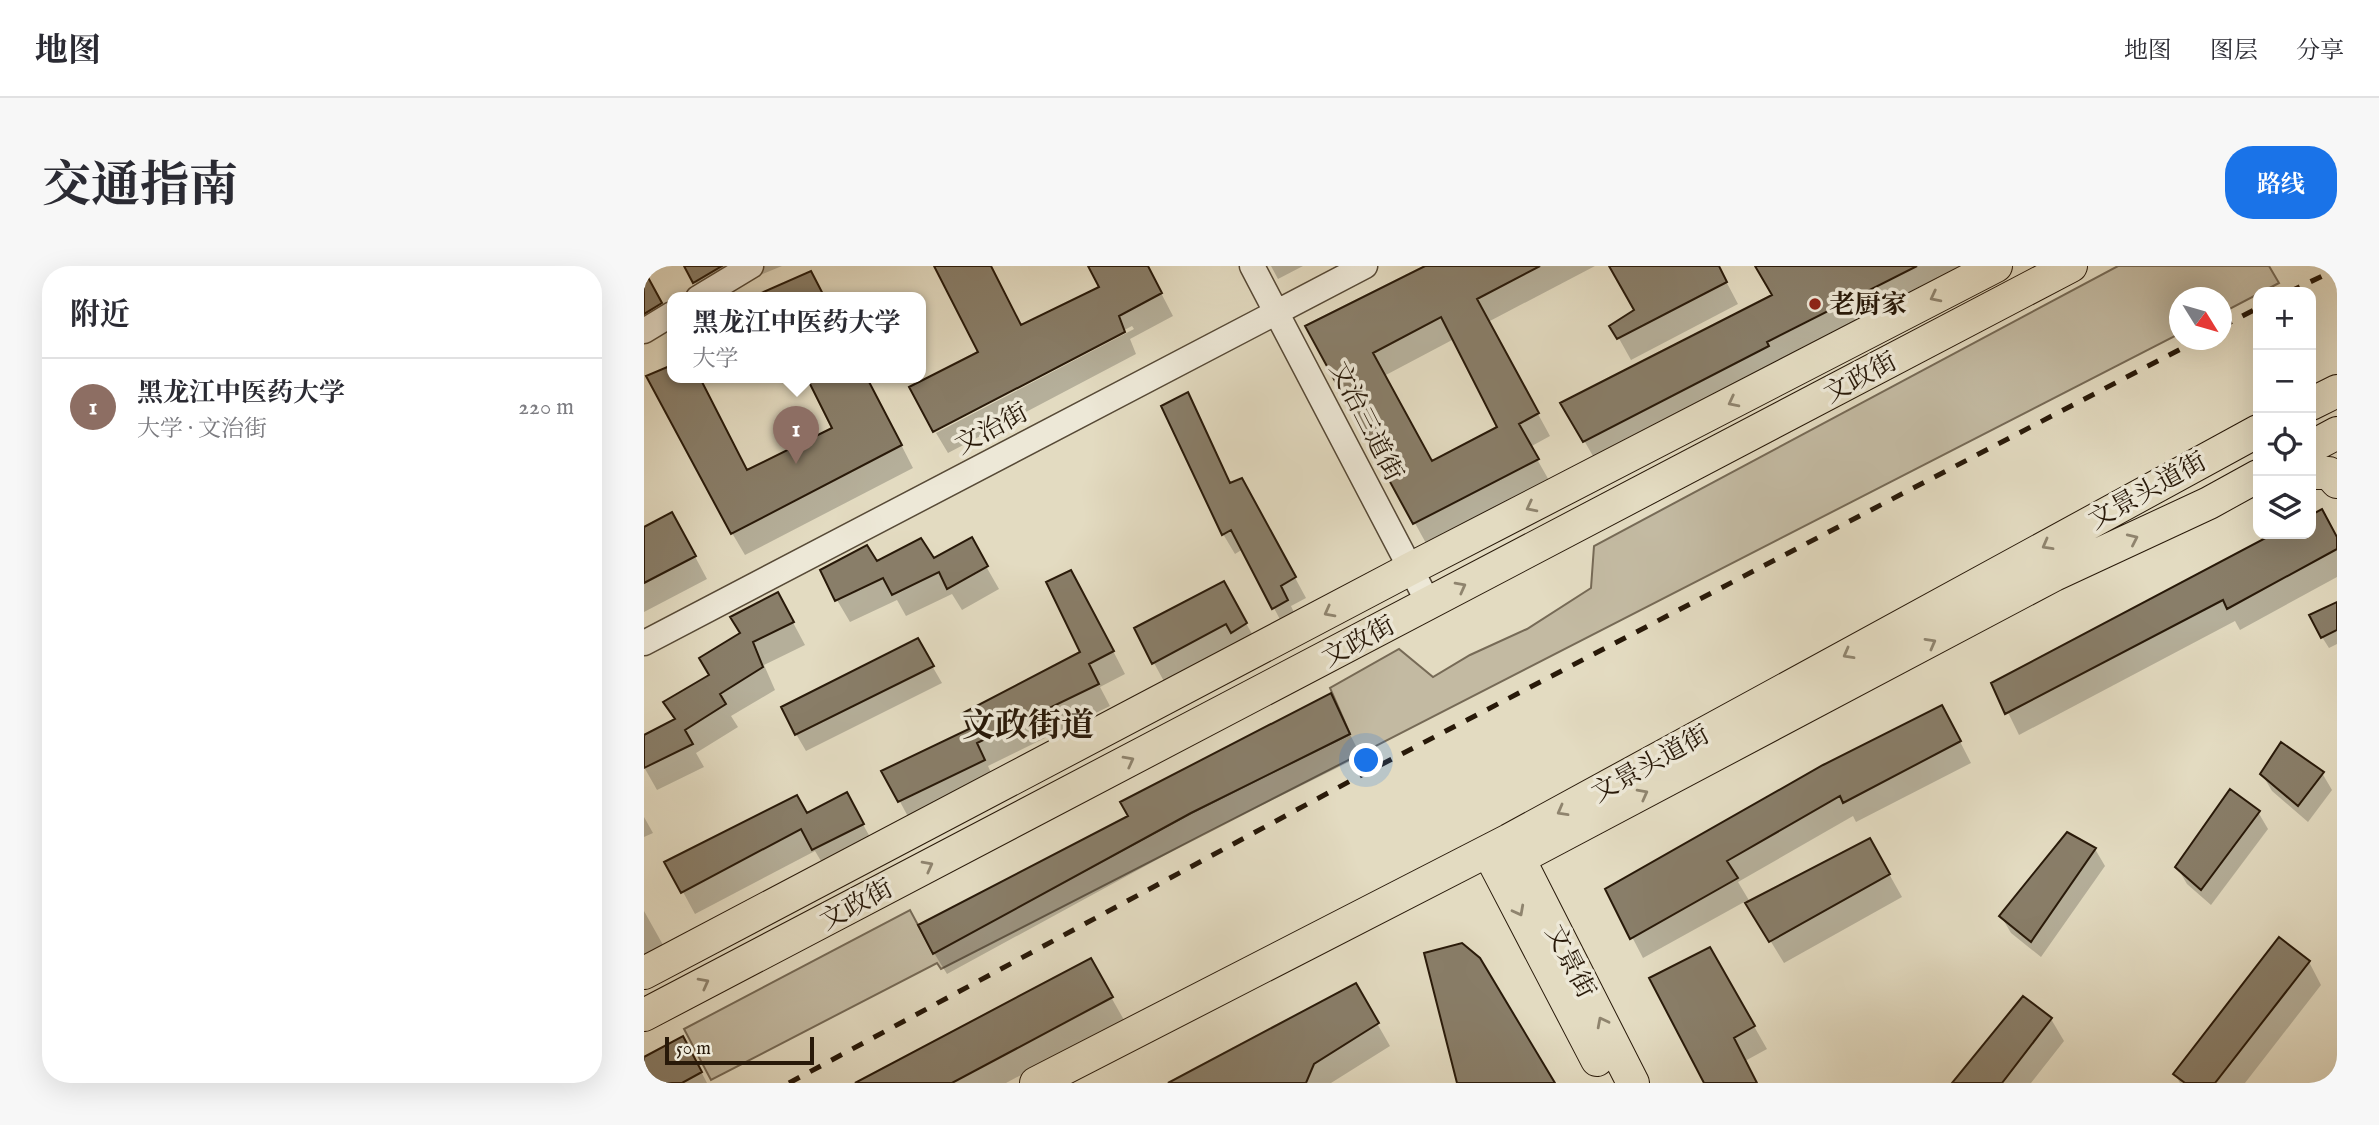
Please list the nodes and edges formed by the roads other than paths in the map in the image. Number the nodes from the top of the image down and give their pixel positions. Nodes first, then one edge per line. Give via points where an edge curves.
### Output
1 (751, 266) edge
2 (1252, 266) edge
3 (1365, 266) edge
4 (1996, 266) edge
5 (2071, 266) edge
6 (708, 292) edge
7 (1277, 312) junction
8 (667, 317) edge
9 (644, 331) edge
10 (2337, 391) edge
11 (2316, 402) edge
12 (2337, 433) edge
13 (2253, 434) edge
14 (2316, 444) edge
15 (2316, 473) edge
16 (2253, 479) edge
17 (2337, 482) edge
18 (1410, 569) junction
19 (1429, 604) junction
20 (644, 643) edge
21 (1503, 855) junction
22 (644, 973) edge
23 (644, 1014) edge
24 (1036, 1083) edge
25 (1081, 1083) edge
26 (1609, 1083) edge
27 (1633, 1083) edge

1 - 6 street
2 - 7 street, 文治三道街
3 - 7 street, 文治街
4 -> 18 main road, 文政街
19 -> 5 main road, 文政街
7 - 18 street, 文治三道街
7 - 20 street, 文治街
8 - 9 street
10 - 11 main road
12 - 14 main road
13 -> 21 main road, 文景头道街
15 - 17 main road via 2329,472
21 -> 16 main road, 文景头道街 via 2054,575
18 - 19 street, 文治三道街
18 -> 22 main road, 文政街
23 -> 19 main road, 文政街
21 - 24 main road, 文景头道街
21 - 25 main road, 文景头道街 via 1460,885
21 -> 26 main road, 文景街
27 -> 21 main road, 文景街

